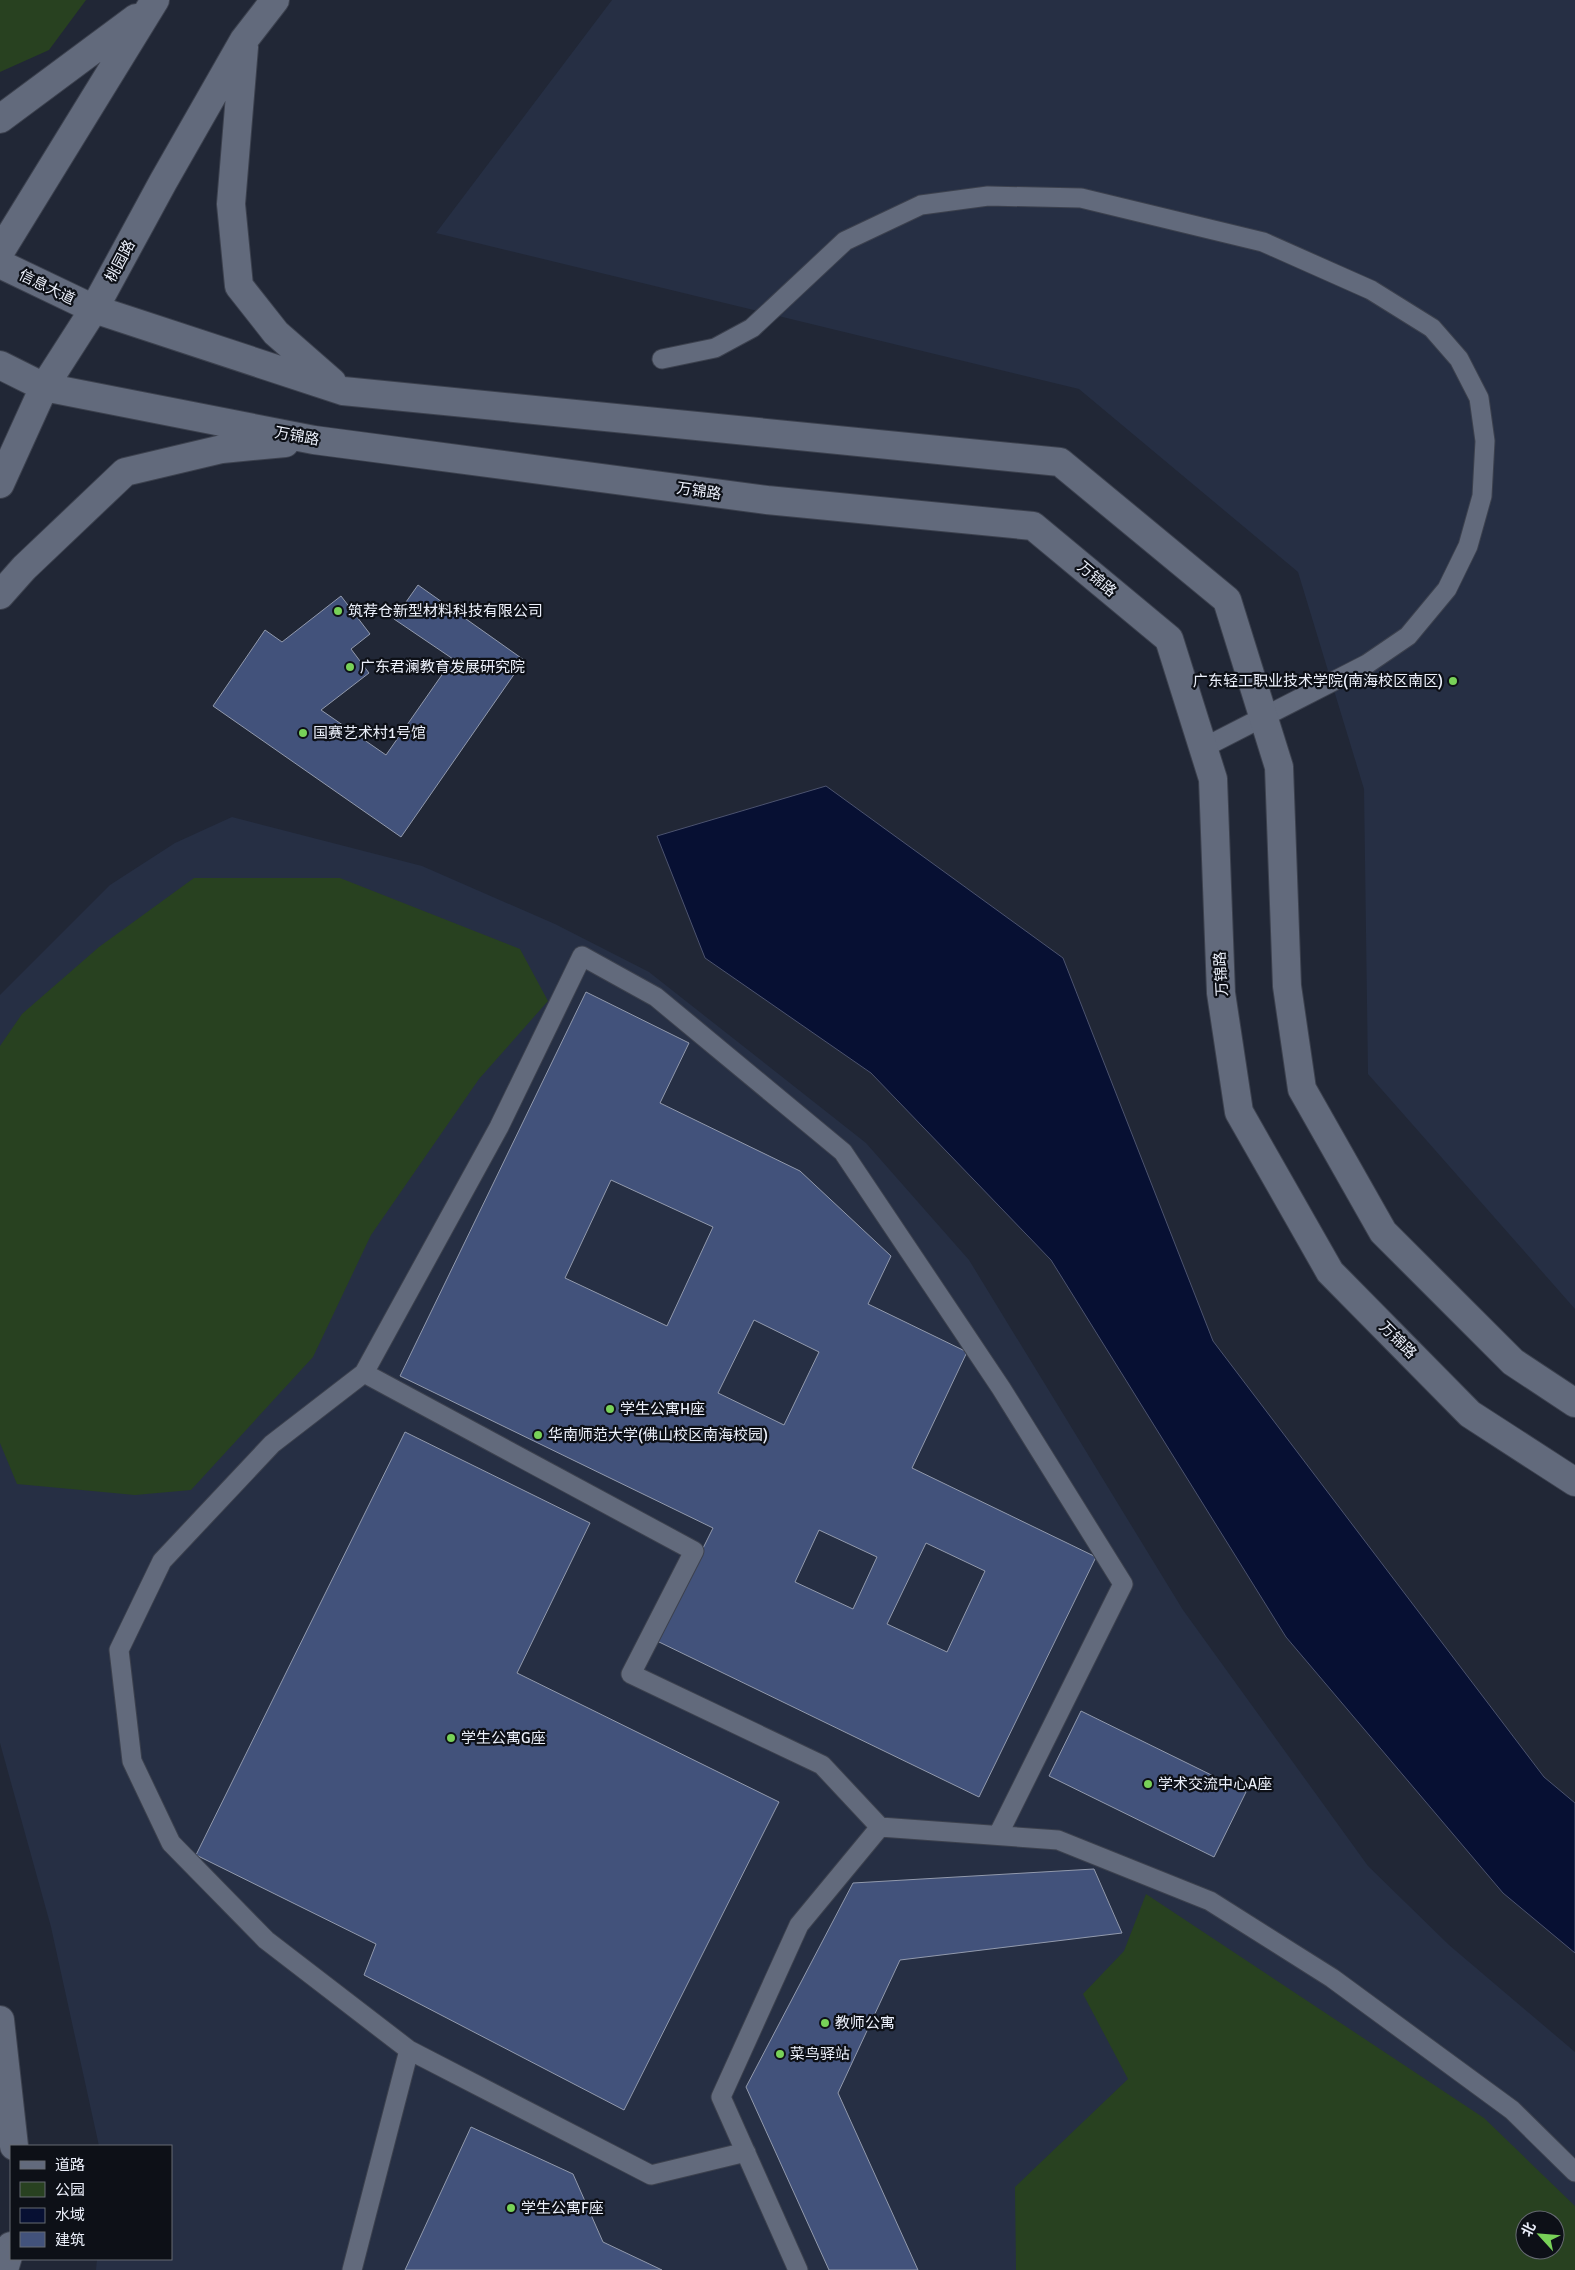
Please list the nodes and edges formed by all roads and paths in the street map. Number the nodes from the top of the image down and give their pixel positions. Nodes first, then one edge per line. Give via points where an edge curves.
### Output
1 (275, 0) edge
2 (152, 4) edge
3 (244, 40) junction
4 (0, 119) edge
5 (0, 252) edge
6 (0, 264) edge
7 (94, 309) junction
8 (662, 359) dead end
9 (0, 365) edge
10 (44, 387) junction
11 (343, 391) junction
12 (314, 440) junction
13 (0, 484) edge
14 (0, 595) edge
15 (1263, 717) junction
16 (1203, 748) junction
17 (364, 1373) junction
18 (1575, 1403) edge
19 (1575, 1482) edge
20 (880, 1827) junction
21 (998, 1835) junction
22 (0, 2020) edge
23 (409, 2050) junction
24 (14, 2145) edge
25 (746, 2152) junction
26 (1575, 2172) edge
27 (10, 2249) edge
28 (4, 2270) edge
29 (352, 2270) edge
30 (798, 2270) edge

1 - 3 street, 桃园路
2 - 4 street
2 - 5 street
3 - 7 street, 桃园路
3 - 11 street via 231,204 239,286 276,333
6 - 7 street, 信息大道
7 - 10 street, 桃园路
7 - 11 street
8 - 15 lane via 715,348 752,328 845,241 921,205 988,196 1081,198 1202,226 1263,242 1371,290 1432,328 1459,360 1479,398 1486,441 1482,496 1468,546 1447,588 1408,636 1367,664
9 - 10 street
10 - 12 street, 万锦路
10 - 13 street, 桃园路
11 - 15 street via 1060,462 1227,600
12 - 14 street via 222,449 125,472
12 - 16 street, 万锦路 via 767,500 1033,526 1169,638
15 - 16 lane
15 - 18 street via 1279,768 1287,986 1302,1089 1383,1232 1513,1362
16 - 19 street, 万锦路 via 1213,779 1221,993 1239,1112 1330,1272 1470,1414
17 - 20 lane via 694,1551 631,1674 822,1766
17 - 21 lane via 499,1127 582,956 656,996 843,1152 1001,1388 1123,1584
17 - 23 lane via 272,1444 162,1562 119,1650 132,1761 171,1843 266,1940
20 - 21 lane
20 - 25 lane via 799,1924 721,2097
21 - 26 lane via 1058,1840 1210,1901 1332,1978 1512,2110
22 - 24 street
23 - 25 lane via 652,2175
23 - 29 lane
25 - 30 lane
27 - 28 street

